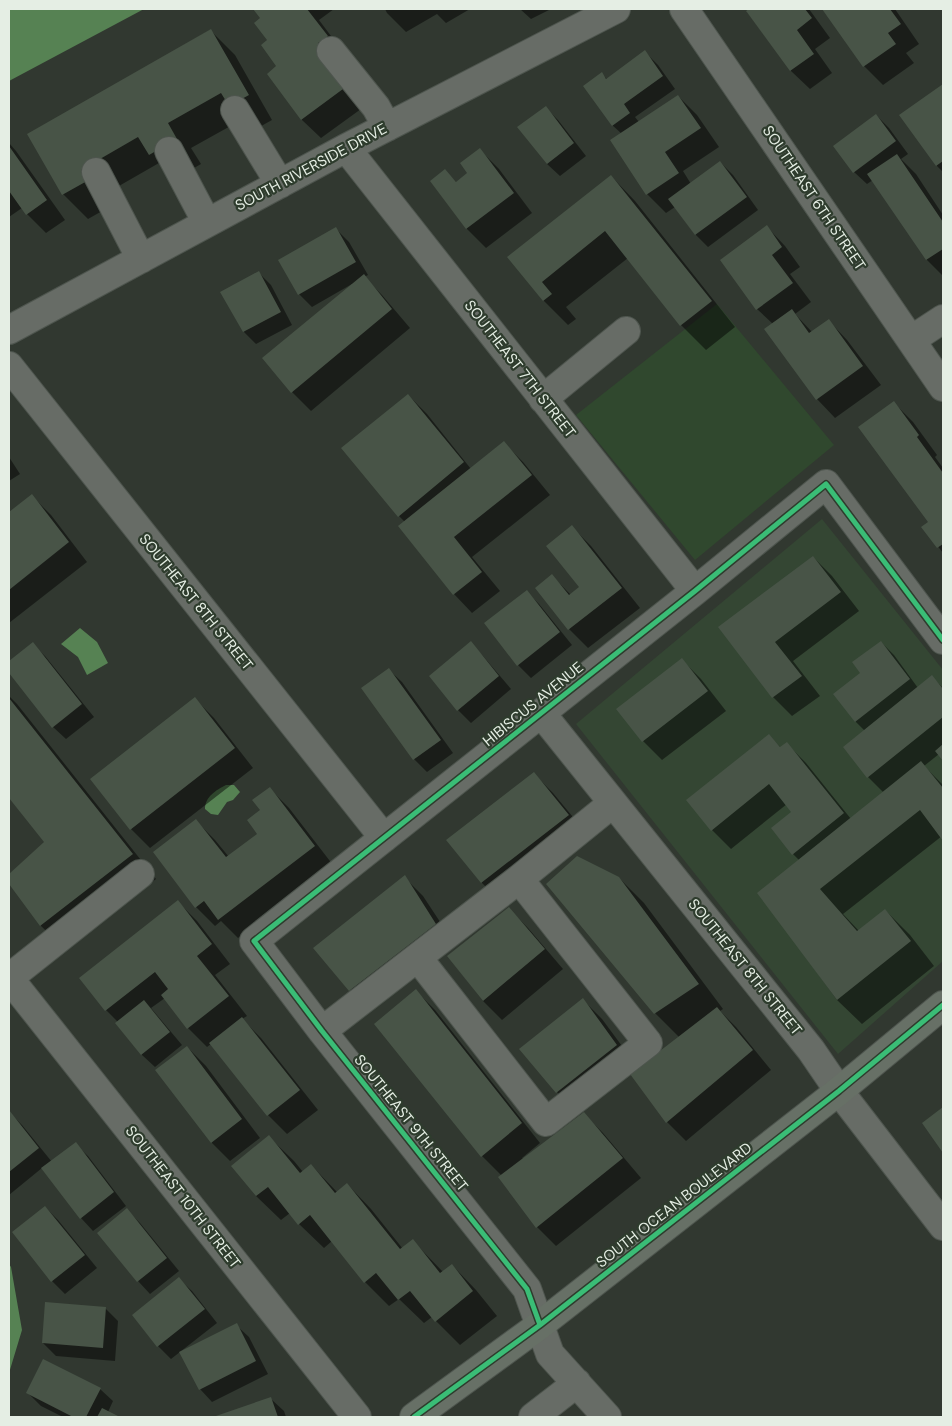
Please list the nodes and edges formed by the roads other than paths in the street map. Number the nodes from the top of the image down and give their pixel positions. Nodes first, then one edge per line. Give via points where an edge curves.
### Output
1 (616, 9) edge
2 (684, 9) edge
3 (331, 51) dead end
4 (235, 110) dead end
5 (387, 127) junction
6 (346, 148) junction
7 (169, 151) dead end
8 (96, 172) dead end
9 (280, 184) junction
10 (207, 223) junction
11 (141, 259) junction
12 (943, 319) edge
13 (9, 330) edge
14 (626, 331) dead end
15 (911, 340) junction
16 (9, 366) edge
17 (943, 388) edge
18 (543, 398) junction
19 (695, 591) junction
20 (943, 640) edge
21 (541, 713) junction
22 (613, 803) junction
23 (384, 838) junction
24 (140, 874) dead end
25 (519, 879) junction
26 (254, 941) joint
27 (418, 958) junction
28 (9, 978) edge
29 (943, 1005) edge
30 (322, 1031) junction
31 (839, 1091) junction
32 (943, 1226) edge
33 (540, 1325) junction
34 (577, 1383) junction
35 (356, 1417) edge
36 (415, 1417) edge
37 (533, 1417) edge
38 (607, 1417) edge

1 - 5 street, SOUTH RIVERSIDE DRIVE
2 - 15 street, SOUTHEAST 6TH STREET
3 - 5 street via 376,107
4 - 9 street
5 - 6 street, SOUTH RIVERSIDE DRIVE
6 - 9 street, SOUTH RIVERSIDE DRIVE
6 - 18 street, SOUTHEAST 7TH STREET
7 - 10 street
8 - 11 street
9 - 10 street, SOUTH RIVERSIDE DRIVE
10 - 11 street, SOUTH RIVERSIDE DRIVE
11 - 13 street, SOUTH RIVERSIDE DRIVE
12 - 15 street
14 - 18 street
15 - 17 street, SOUTHEAST 6TH STREET
16 - 23 street, SOUTHEAST 8TH STREET
18 - 19 street, SOUTHEAST 7TH STREET
19 - 20 street, HIBISCUS AVENUE via 826,484
19 - 21 street, HIBISCUS AVENUE
21 - 22 street, SOUTHEAST 8TH STREET
21 - 23 street, HIBISCUS AVENUE
22 - 25 street
22 - 31 street, SOUTHEAST 8TH STREET via 811,1050
23 - 26 street, HIBISCUS AVENUE
24 - 28 street
25 - 27 street
25 - 27 street via 648,1043 546,1122
26 - 30 street, SOUTHEAST 9TH STREET
27 - 30 street
28 - 35 street, SOUTHEAST 10TH STREET
29 - 31 main road, SOUTH OCEAN BOULEVARD
30 - 33 street, SOUTHEAST 9TH STREET via 528,1289
31 - 32 street, SOUTHEAST 8TH STREET
31 - 33 main road, SOUTH OCEAN BOULEVARD
33 - 34 street, SOUTHEAST 9TH STREET via 550,1354
33 - 36 main road, SOUTH OCEAN BOULEVARD
34 - 37 street
34 - 38 street, SOUTHEAST 9TH STREET

